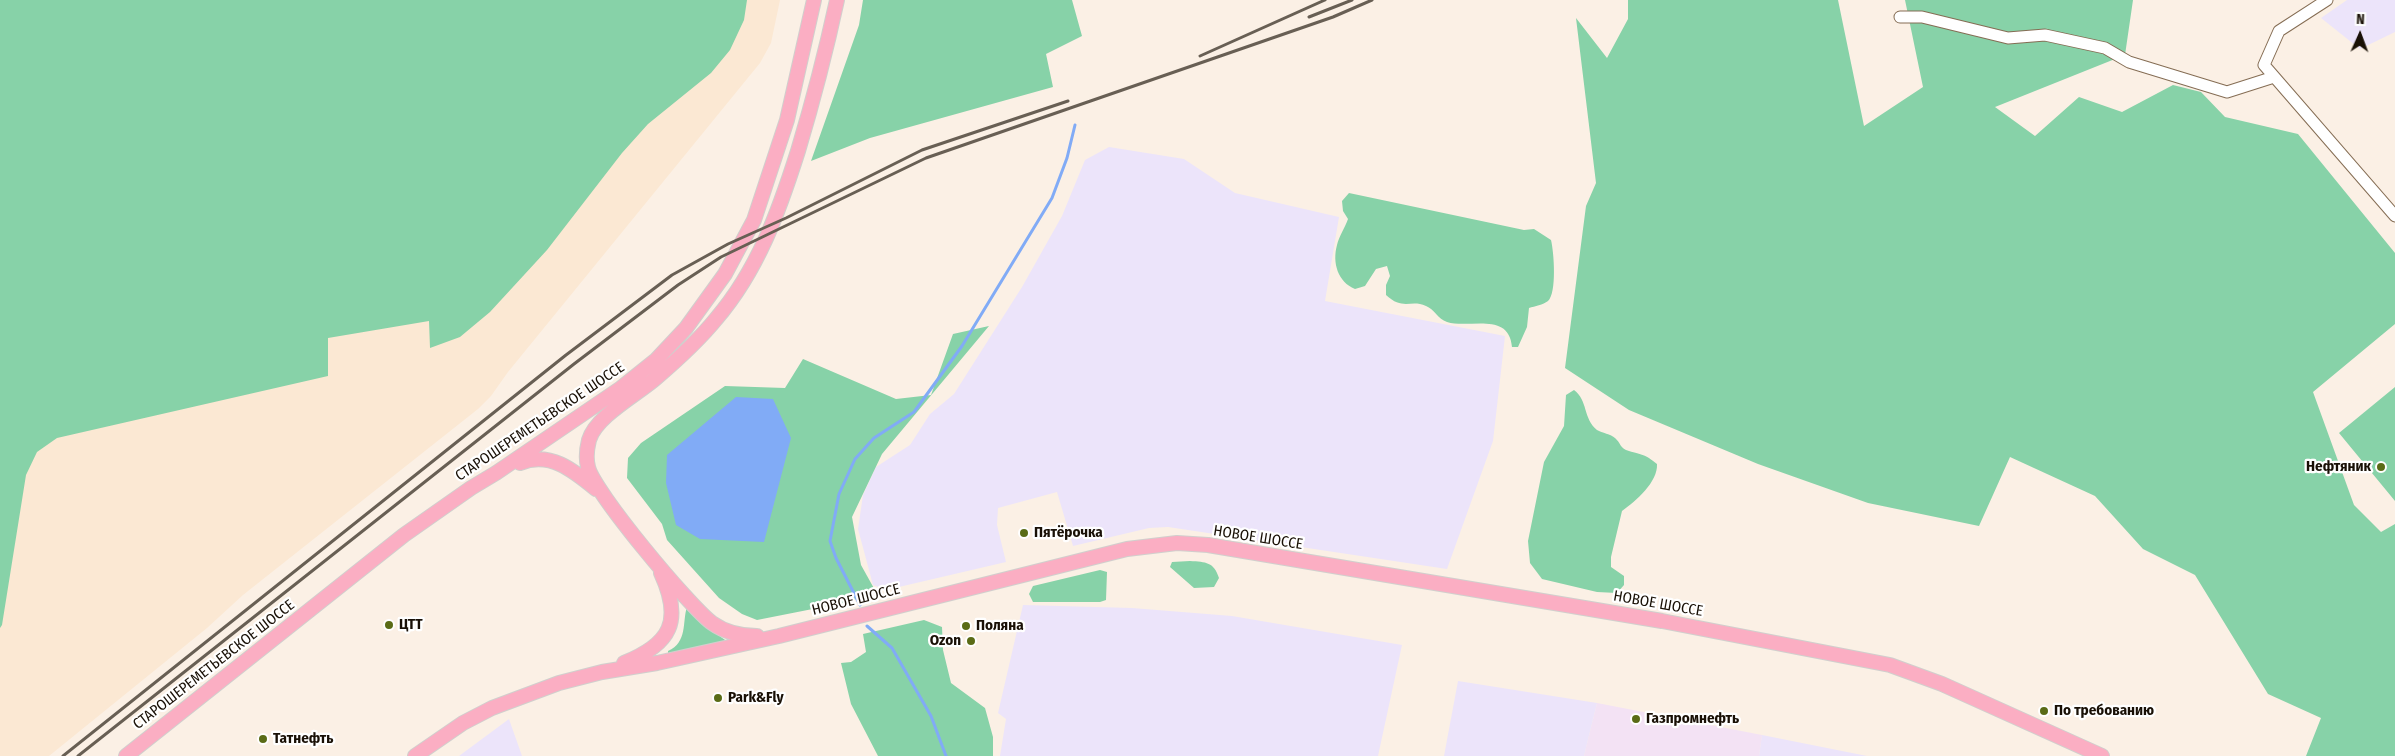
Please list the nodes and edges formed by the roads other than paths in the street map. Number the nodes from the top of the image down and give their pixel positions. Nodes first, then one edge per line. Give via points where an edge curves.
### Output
1 (814, 0) edge
2 (837, 0) edge
3 (2327, 0) edge
4 (1900, 18) dead end
5 (2274, 77) junction
6 (2395, 216) edge
7 (496, 473) junction
8 (600, 492) junction
9 (656, 563) junction
10 (779, 636) junction
11 (602, 672) junction
12 (126, 756) edge
13 (416, 756) edge
14 (2102, 756) edge

1 - 7 main road, СТАРОШЕРЕМЕТЬЕВСКОЕ ШОССЕ via 787,120 754,220 711,296 656,360 593,408
2 - 8 main road, СТАРОШЕРЕМЕТЬЕВСКОЕ ШОССЕ via 818,86 788,183 759,254 717,319 655,379 606,416 590,436 588,468
3 - 5 street via 2279,31 2264,65
4 - 5 street via 1922,17 2008,38 2045,35 2105,48 2129,62 2227,92
5 - 6 street
7 - 8 main road via 537,458 549,459 573,470
7 - 12 main road, СТАРОШЕРЕМЕТЬЕВСКОЕ ШОССЕ via 404,535
8 - 9 main road
9 - 10 main road via 713,624 743,636
9 - 11 main road via 665,582 671,613 664,639 652,650
10 - 11 main road, НОВОЕ ШОССЕ
10 - 14 main road, НОВОЕ ШОССЕ via 1127,549 1177,543 1208,545 1662,621 1890,665 1942,684
11 - 13 main road, НОВОЕ ШОССЕ via 522,695 492,708 463,723

